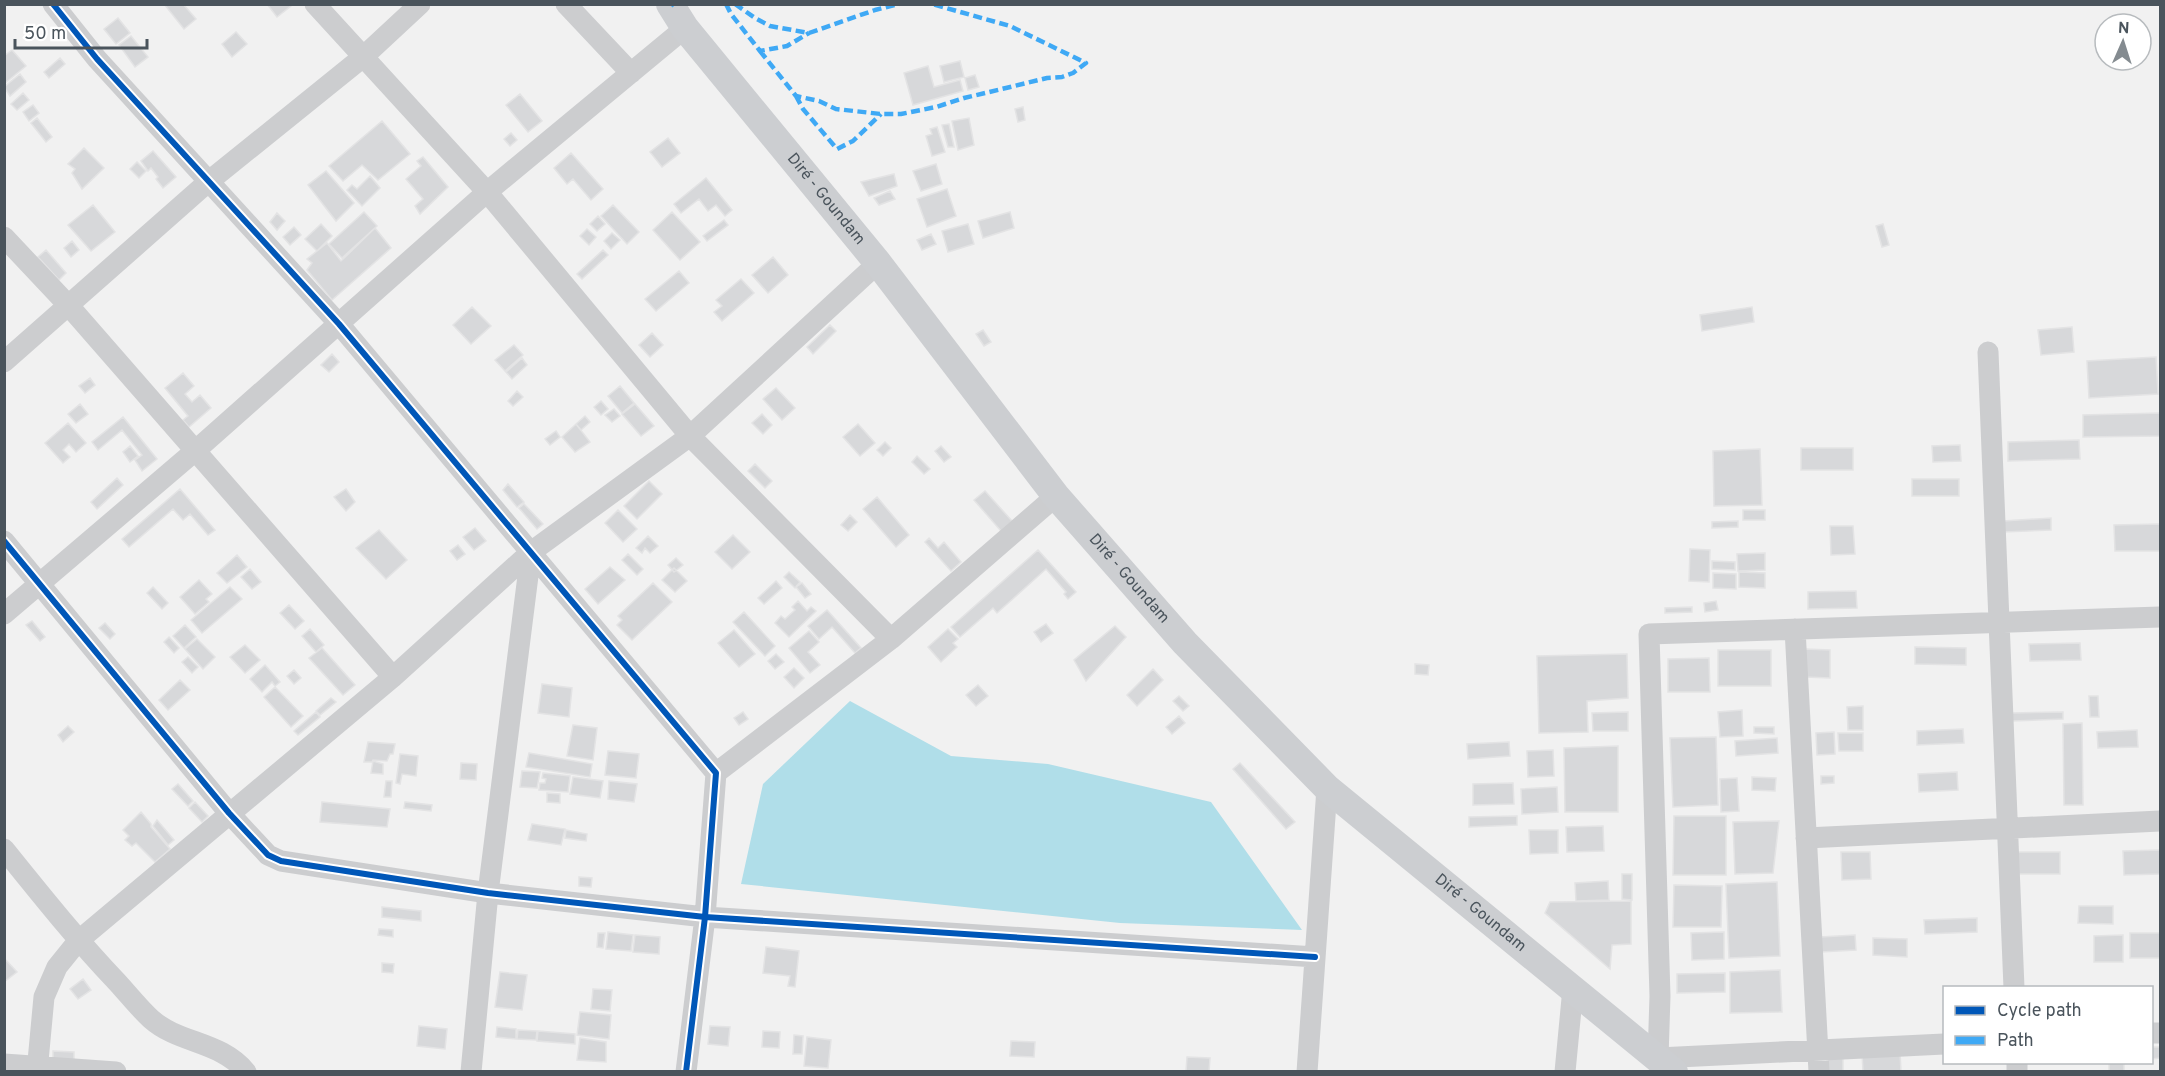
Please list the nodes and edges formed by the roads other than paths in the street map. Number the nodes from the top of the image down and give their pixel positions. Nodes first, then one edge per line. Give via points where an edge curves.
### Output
1 (53, 4) edge
2 (315, 4) edge
3 (420, 4) edge
4 (566, 4) edge
5 (678, 16) edge
6 (363, 57) junction
7 (631, 73) junction
8 (208, 182) junction
9 (487, 192) junction
10 (4, 237) edge
11 (878, 262) junction
12 (69, 306) junction
13 (339, 324) junction
14 (1988, 352) dead end
15 (4, 362) edge
16 (690, 436) junction
17 (195, 451) junction
18 (1056, 496) junction
19 (4, 540) edge
20 (531, 552) junction
21 (39, 584) junction
22 (4, 614) edge
23 (2160, 617) edge
24 (1999, 622) junction
25 (1795, 629) junction
26 (891, 639) junction
27 (393, 677) junction
28 (716, 772) junction
29 (1327, 788) junction
30 (229, 813) junction
31 (2160, 821) edge
32 (2007, 829) junction
33 (1806, 838) junction
34 (4, 849) edge
35 (488, 893) junction
36 (705, 917) junction
37 (78, 941) junction
38 (1315, 957) junction
39 (2014, 986) edge
40 (1573, 988) junction
41 (1943, 1044) edge
42 (1818, 1050) junction
43 (4, 1064) edge
44 (1666, 1065) edge
45 (38, 1069) edge
46 (116, 1071) edge
47 (246, 1071) edge
48 (471, 1071) edge
49 (686, 1071) edge
50 (1307, 1071) edge
51 (1566, 1071) edge
52 (1819, 1071) edge

1 - 8 street
2 - 6 street
3 - 6 street
4 - 7 street
5 - 7 street
5 - 11 main road, Diré - Goundam
6 - 8 street
6 - 9 street
7 - 9 street
8 - 12 street
8 - 13 street
9 - 13 street
9 - 16 street
10 - 12 street
11 - 16 street
11 - 18 main road, Diré - Goundam
12 - 15 street
12 - 17 street
13 - 17 street
13 - 20 street
14 - 24 street
16 - 20 street
16 - 26 street
17 - 21 street
17 - 27 street
18 - 26 street
18 - 29 main road, Diré - Goundam via 1185,643
19 - 21 street
20 - 27 street
20 - 28 street
20 - 35 street
21 - 22 street
21 - 30 street
23 - 24 street
24 - 25 street
24 - 32 street
25 - 33 street
25 - 44 street via 1649,634 1660,996
26 - 28 street
27 - 30 street
28 - 36 street
29 - 38 street
29 - 40 main road, Diré - Goundam
30 - 35 street via 268,855 280,861
30 - 37 street
31 - 32 street
32 - 33 street
32 - 39 street
33 - 42 street
34 - 37 street
35 - 36 street
35 - 48 street
36 - 38 street
36 - 49 street
37 - 45 street via 57,967 44,997
37 - 47 street via 152,1020 176,1035 236,1059
38 - 50 street
40 - 44 main road, Diré - Goundam
40 - 51 street
41 - 42 street
42 - 44 street
42 - 52 street
43 - 45 street
45 - 46 street

